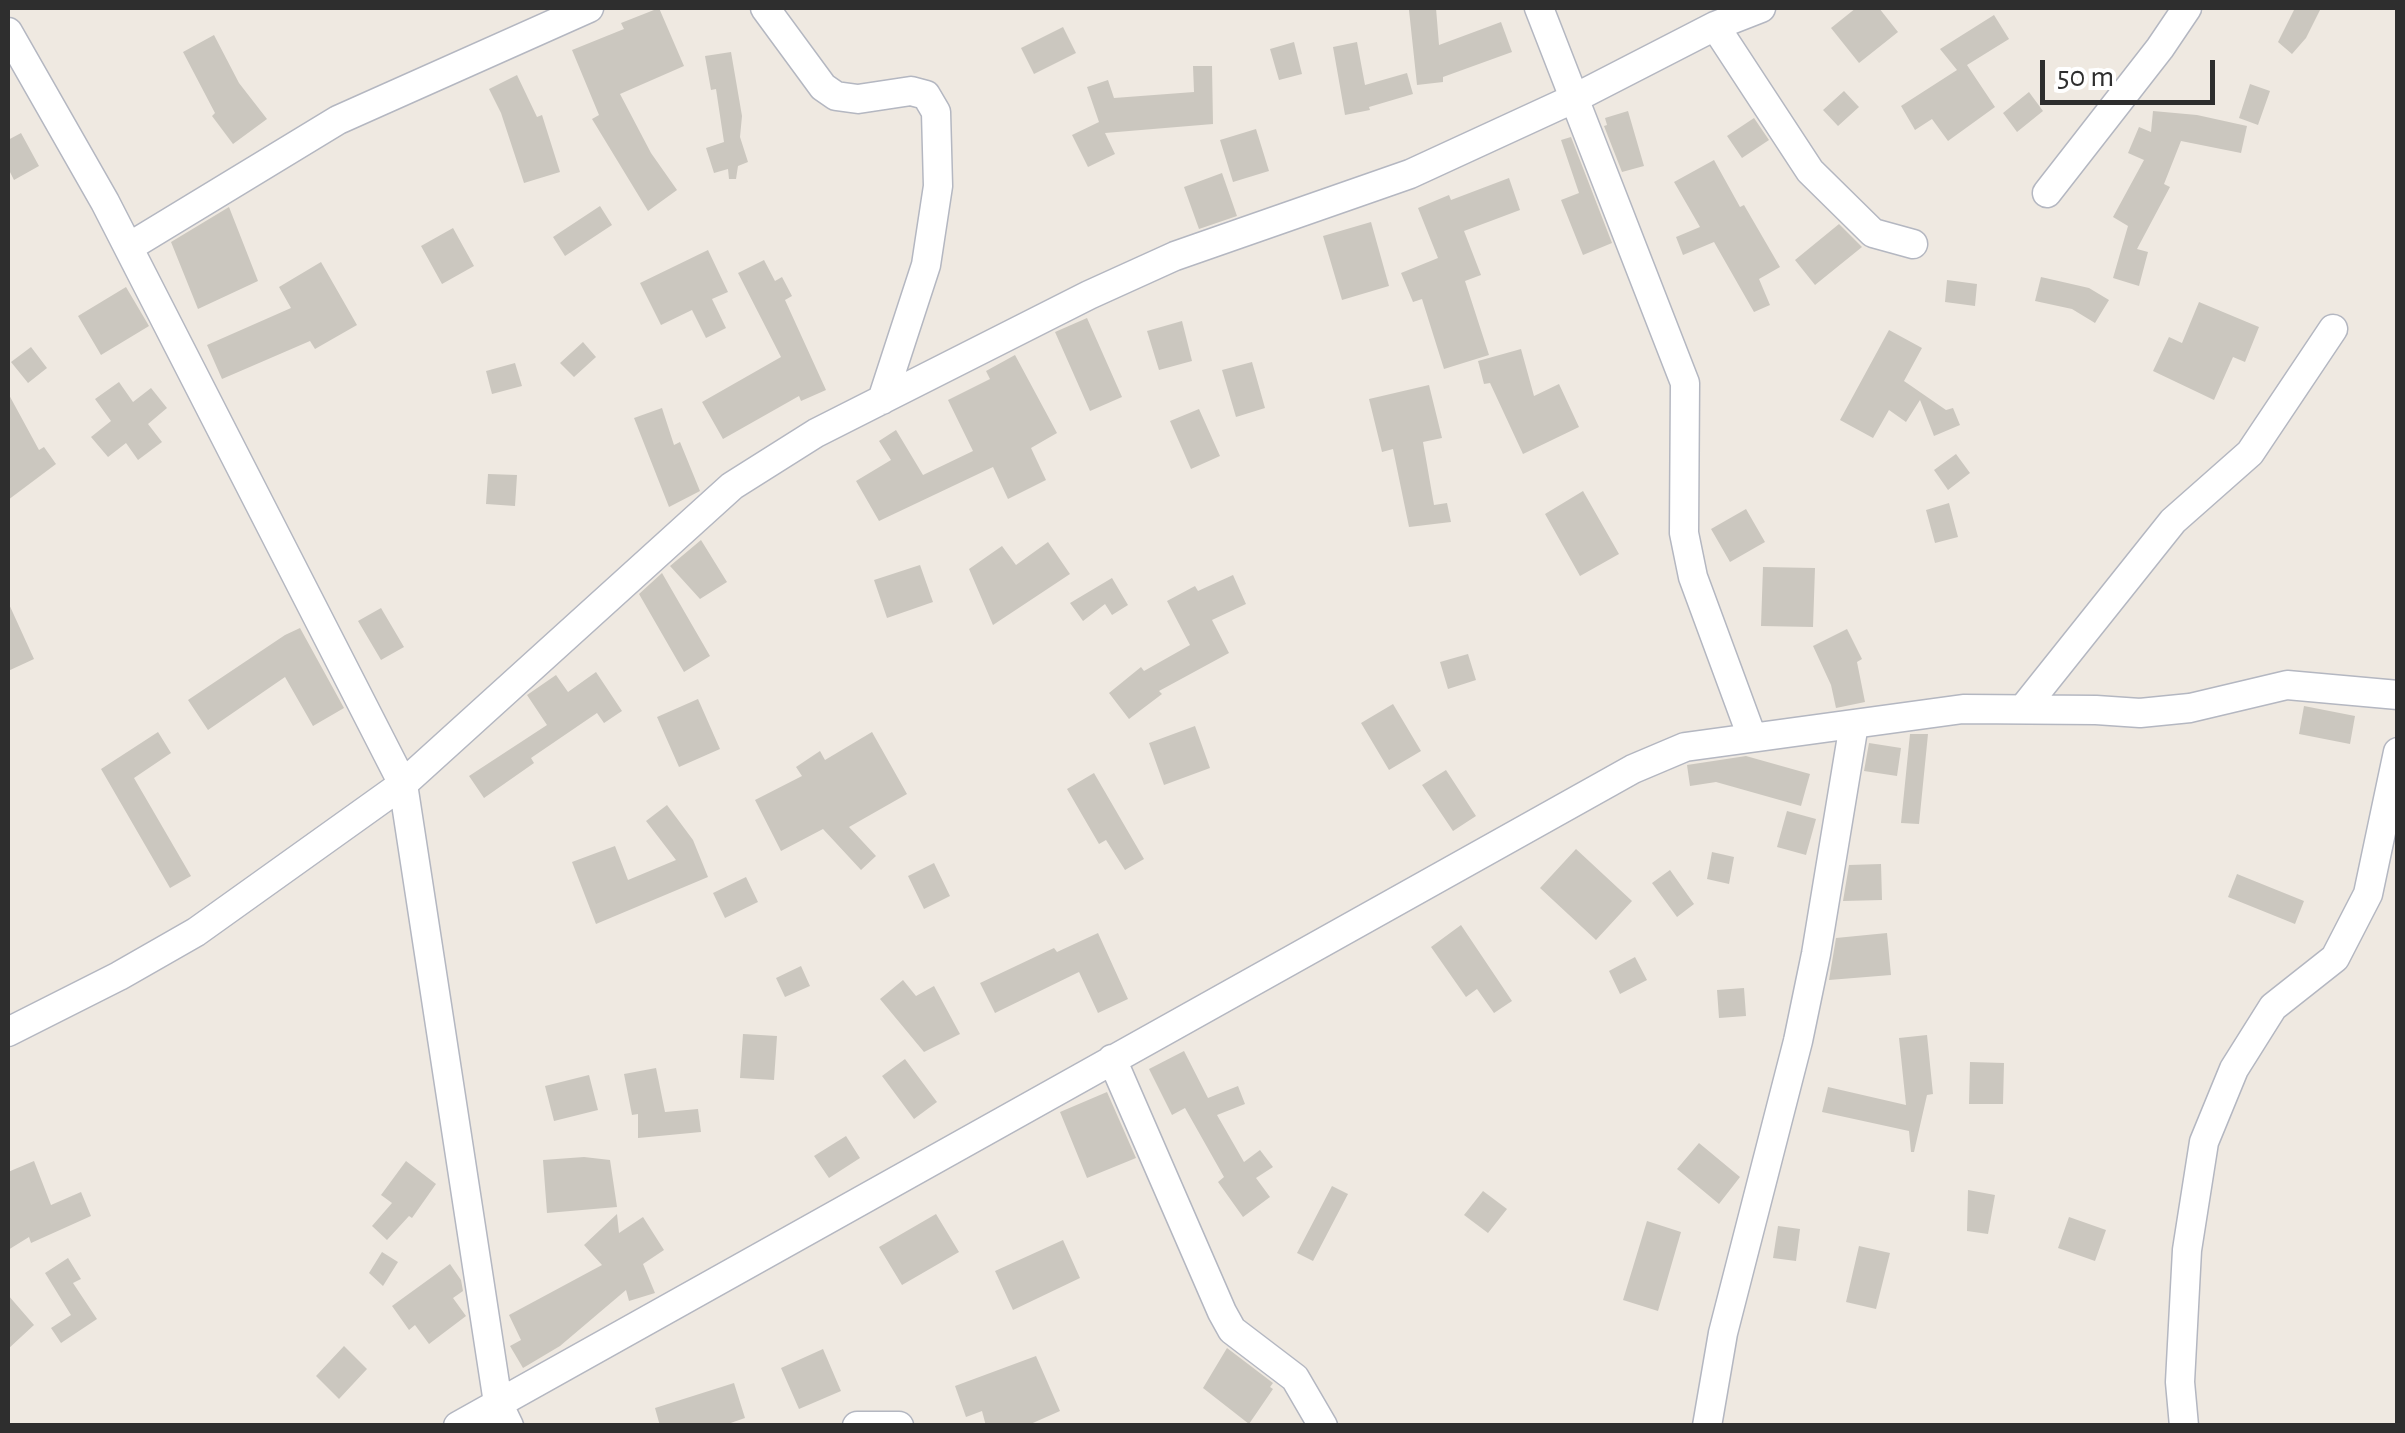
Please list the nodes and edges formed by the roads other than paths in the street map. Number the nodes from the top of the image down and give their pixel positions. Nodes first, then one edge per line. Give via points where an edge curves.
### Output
1 (589, 8) edge
2 (765, 8) edge
3 (1539, 8) edge
4 (1762, 8) edge
5 (2187, 8) edge
6 (1715, 26) junction
7 (8, 33) edge
8 (1575, 98) junction
9 (2047, 193) dead end
10 (1914, 244) dead end
11 (128, 247) junction
12 (2333, 329) dead end
13 (882, 400) junction
14 (2398, 694) edge
15 (2022, 710) junction
16 (1854, 724) junction
17 (1752, 737) junction
18 (2398, 752) edge
19 (403, 784) junction
20 (8, 1032) edge
21 (1112, 1059) junction
22 (503, 1414) edge
23 (458, 1426) edge
24 (857, 1426) edge
25 (899, 1426) edge
26 (1323, 1426) edge
27 (1707, 1426) edge
28 (2184, 1426) edge

1 - 11 street via 338,120
2 - 13 street via 836,96 911,91 926,95 936,112 938,186 926,265
3 - 8 street
4 - 6 street
5 - 9 street
6 - 8 street
6 - 10 street via 1810,171 1873,232
7 - 11 street
8 - 13 street via 1410,174 1175,256
8 - 17 street via 1686,382 1684,533 1693,577
11 - 19 street
12 - 15 street via 2250,453 2174,521
13 - 19 street via 732,486
14 - 15 street via 2287,686 2140,713
15 - 16 street
16 - 17 street
16 - 27 street via 1798,1040 1723,1332
17 - 21 street via 1685,747 1633,769
18 - 28 street via 2368,894 2335,958 2273,1007 2234,1069 2204,1142 2186,1250
19 - 20 street via 196,932
19 - 22 street
21 - 22 street
21 - 26 street via 1232,1330 1295,1378
22 - 23 street
24 - 25 street

